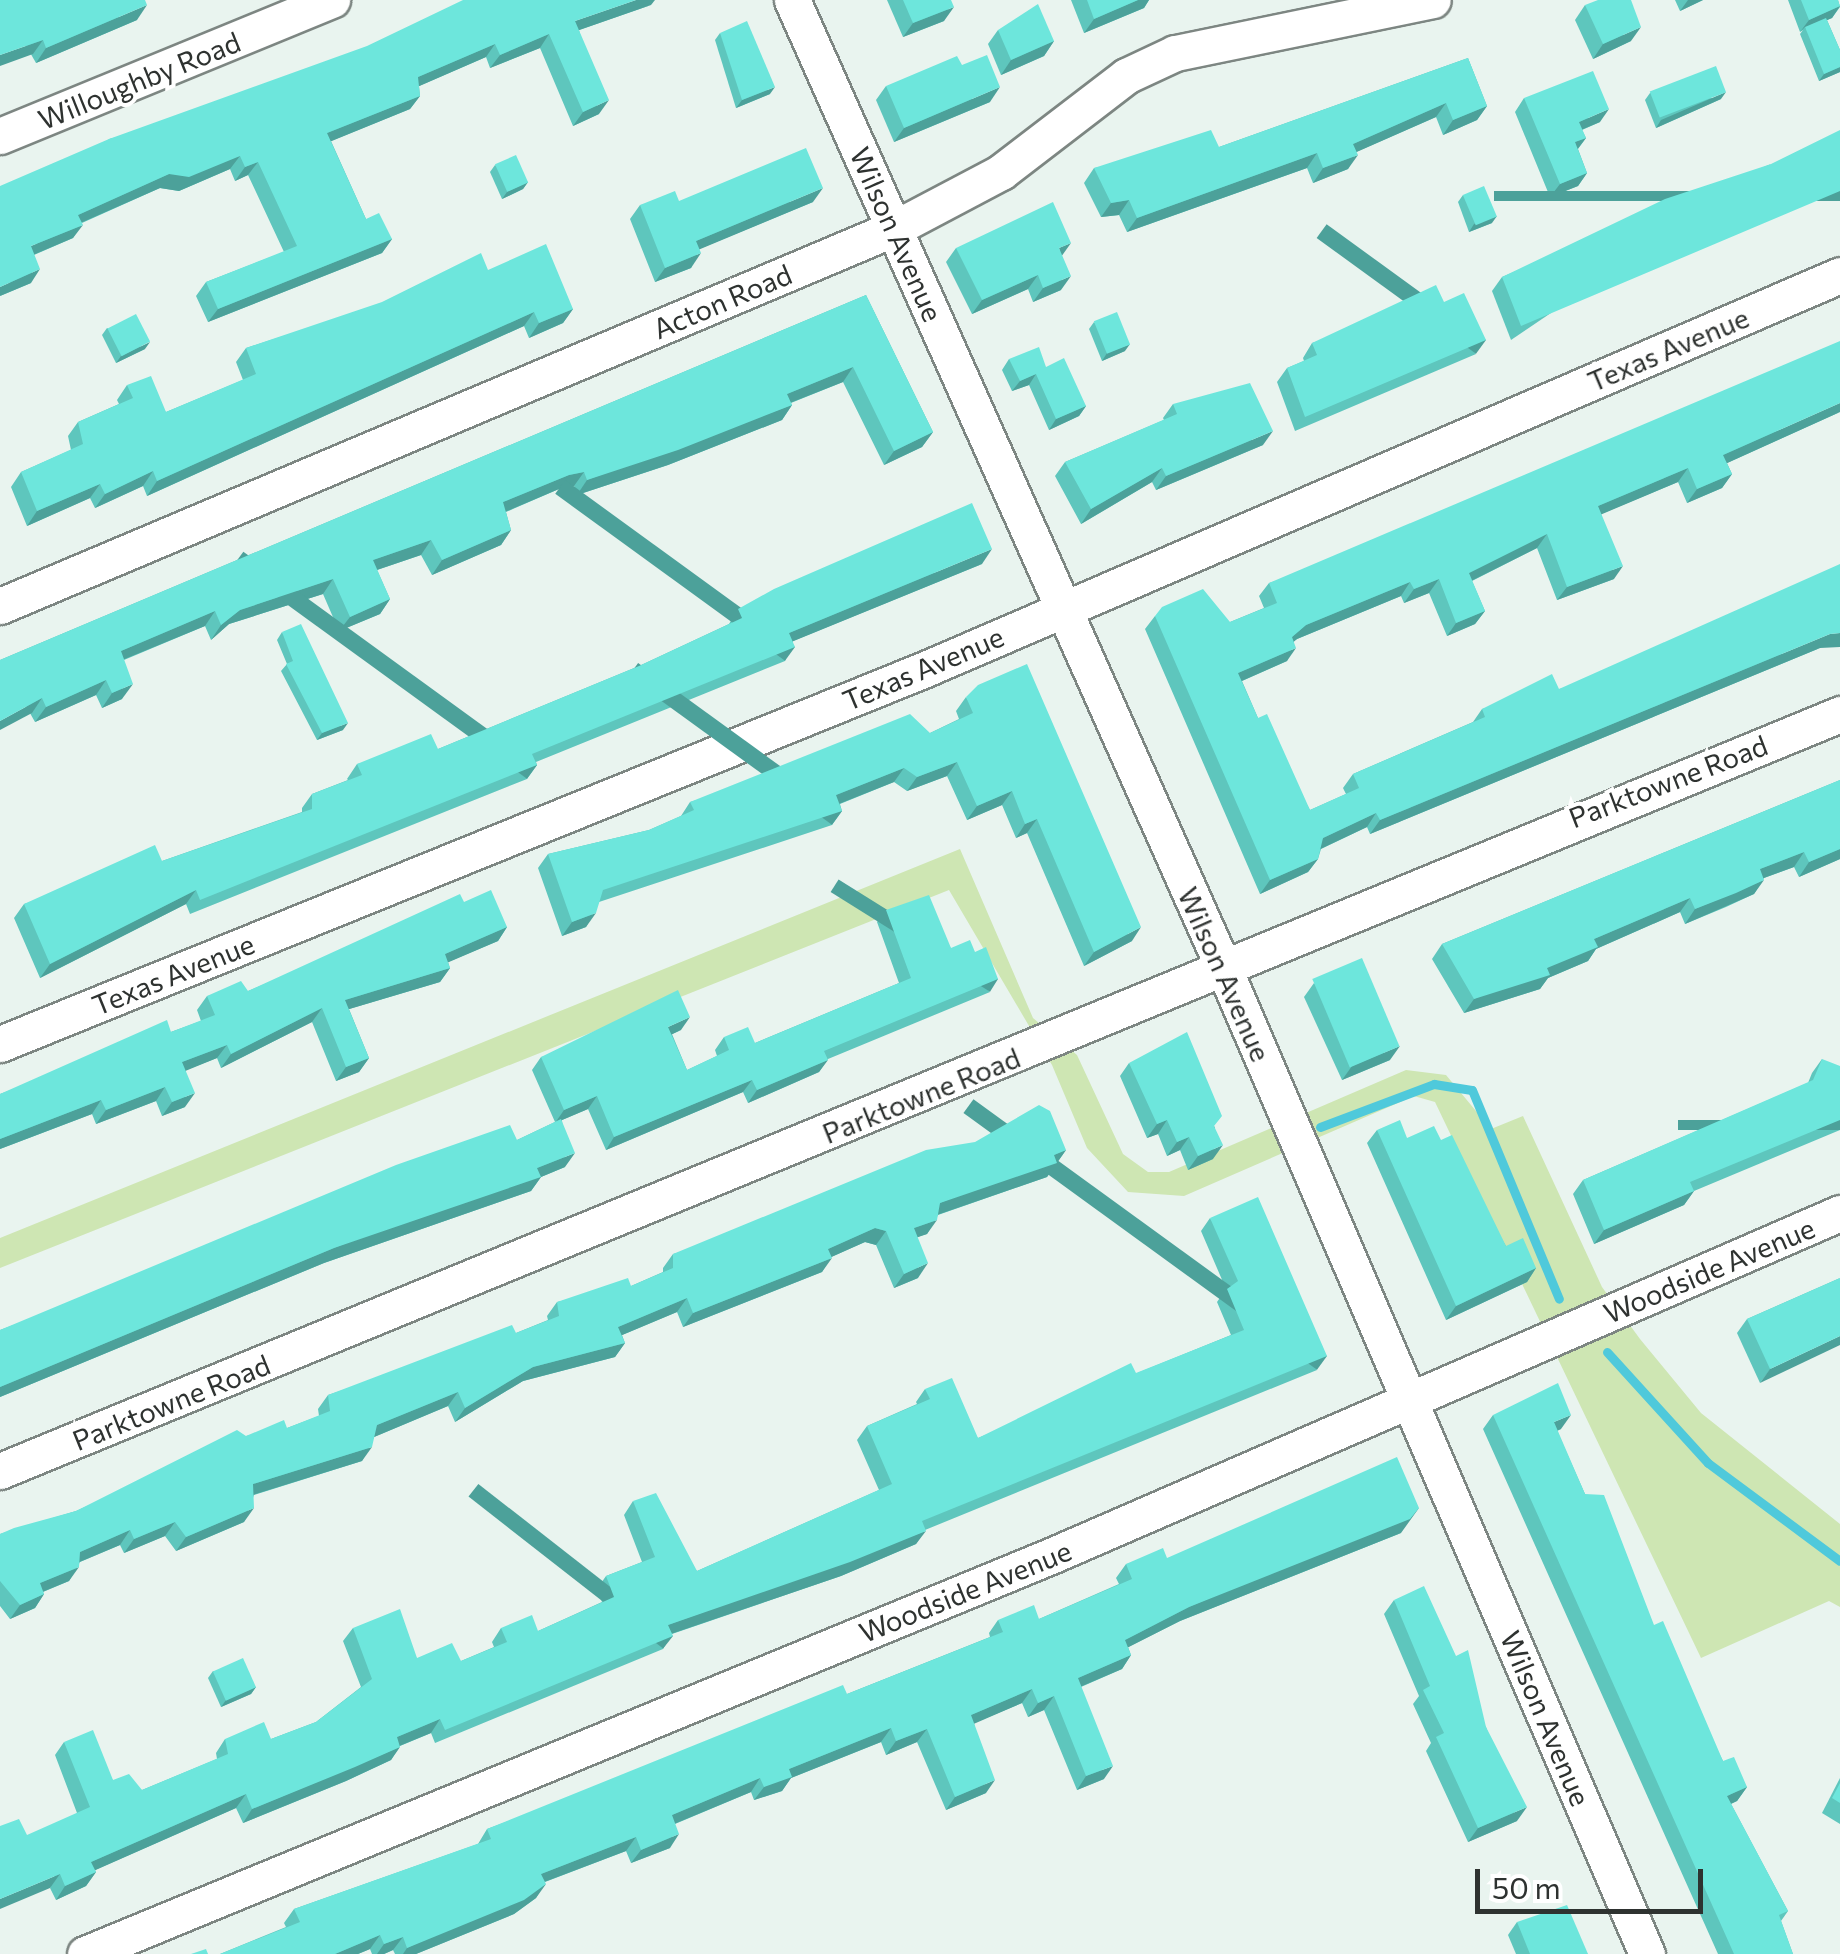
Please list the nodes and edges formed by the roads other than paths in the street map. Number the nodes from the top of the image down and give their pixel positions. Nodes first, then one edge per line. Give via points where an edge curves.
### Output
1 (332, 0) edge
2 (792, 0) edge
3 (1433, 0) edge
4 (0, 136) edge
5 (896, 228) junction
6 (1840, 275) edge
7 (0, 606) edge
8 (1063, 607) junction
9 (1840, 714) edge
10 (1224, 971) junction
11 (0, 1044) edge
12 (1840, 1213) edge
13 (1410, 1404) junction
14 (0, 1471) edge
15 (84, 1954) edge
16 (1647, 1954) edge

1 - 4 street, Willoughby Road
2 - 5 street, Wilson Avenue
3 - 5 street, Acton Road via 1174,53 1126,76 1000,172
5 - 7 street, Acton Road
5 - 8 street, Wilson Avenue
6 - 8 street, Texas Avenue
8 - 10 street, Wilson Avenue
8 - 11 street, Texas Avenue
9 - 10 street, Parktowne Road via 1529,835
10 - 13 street, Wilson Avenue
10 - 14 street, Parktowne Road
12 - 13 street, Woodside Avenue
13 - 15 street, Woodside Avenue
13 - 16 street, Wilson Avenue

